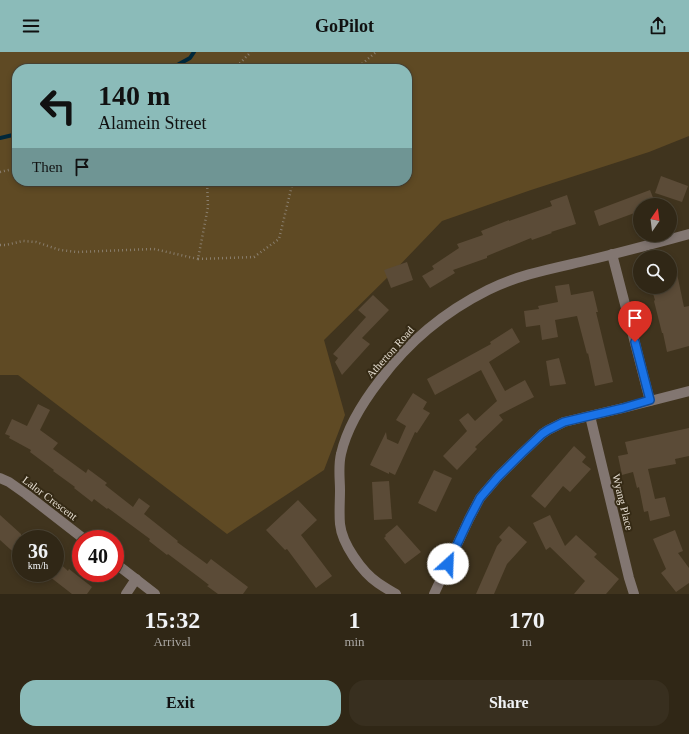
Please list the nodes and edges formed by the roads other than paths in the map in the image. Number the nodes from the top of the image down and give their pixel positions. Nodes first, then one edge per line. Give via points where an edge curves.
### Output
1 (689, 234) edge
2 (612, 254) junction
3 (689, 391) edge
4 (650, 400) junction
5 (590, 416) junction
6 (0, 478) edge
7 (72, 530) edge
8 (124, 570) edge
9 (136, 580) junction
10 (126, 594) edge
11 (155, 594) edge
12 (396, 594) edge
13 (434, 594) edge
14 (634, 594) edge

1 - 2 street, Atherton Road
2 - 4 street
2 - 12 street, Atherton Road via 509,281 464,303 421,334 369,394 351,427 341,456 340,525 346,543 363,569 377,583
3 - 4 street
4 - 5 street
5 - 13 street via 564,422 548,430 498,477 480,498
5 - 14 street, Wyang Place
6 - 7 street, Lalor Crescent via 26,494
8 - 9 street
9 - 10 street
9 - 11 street

